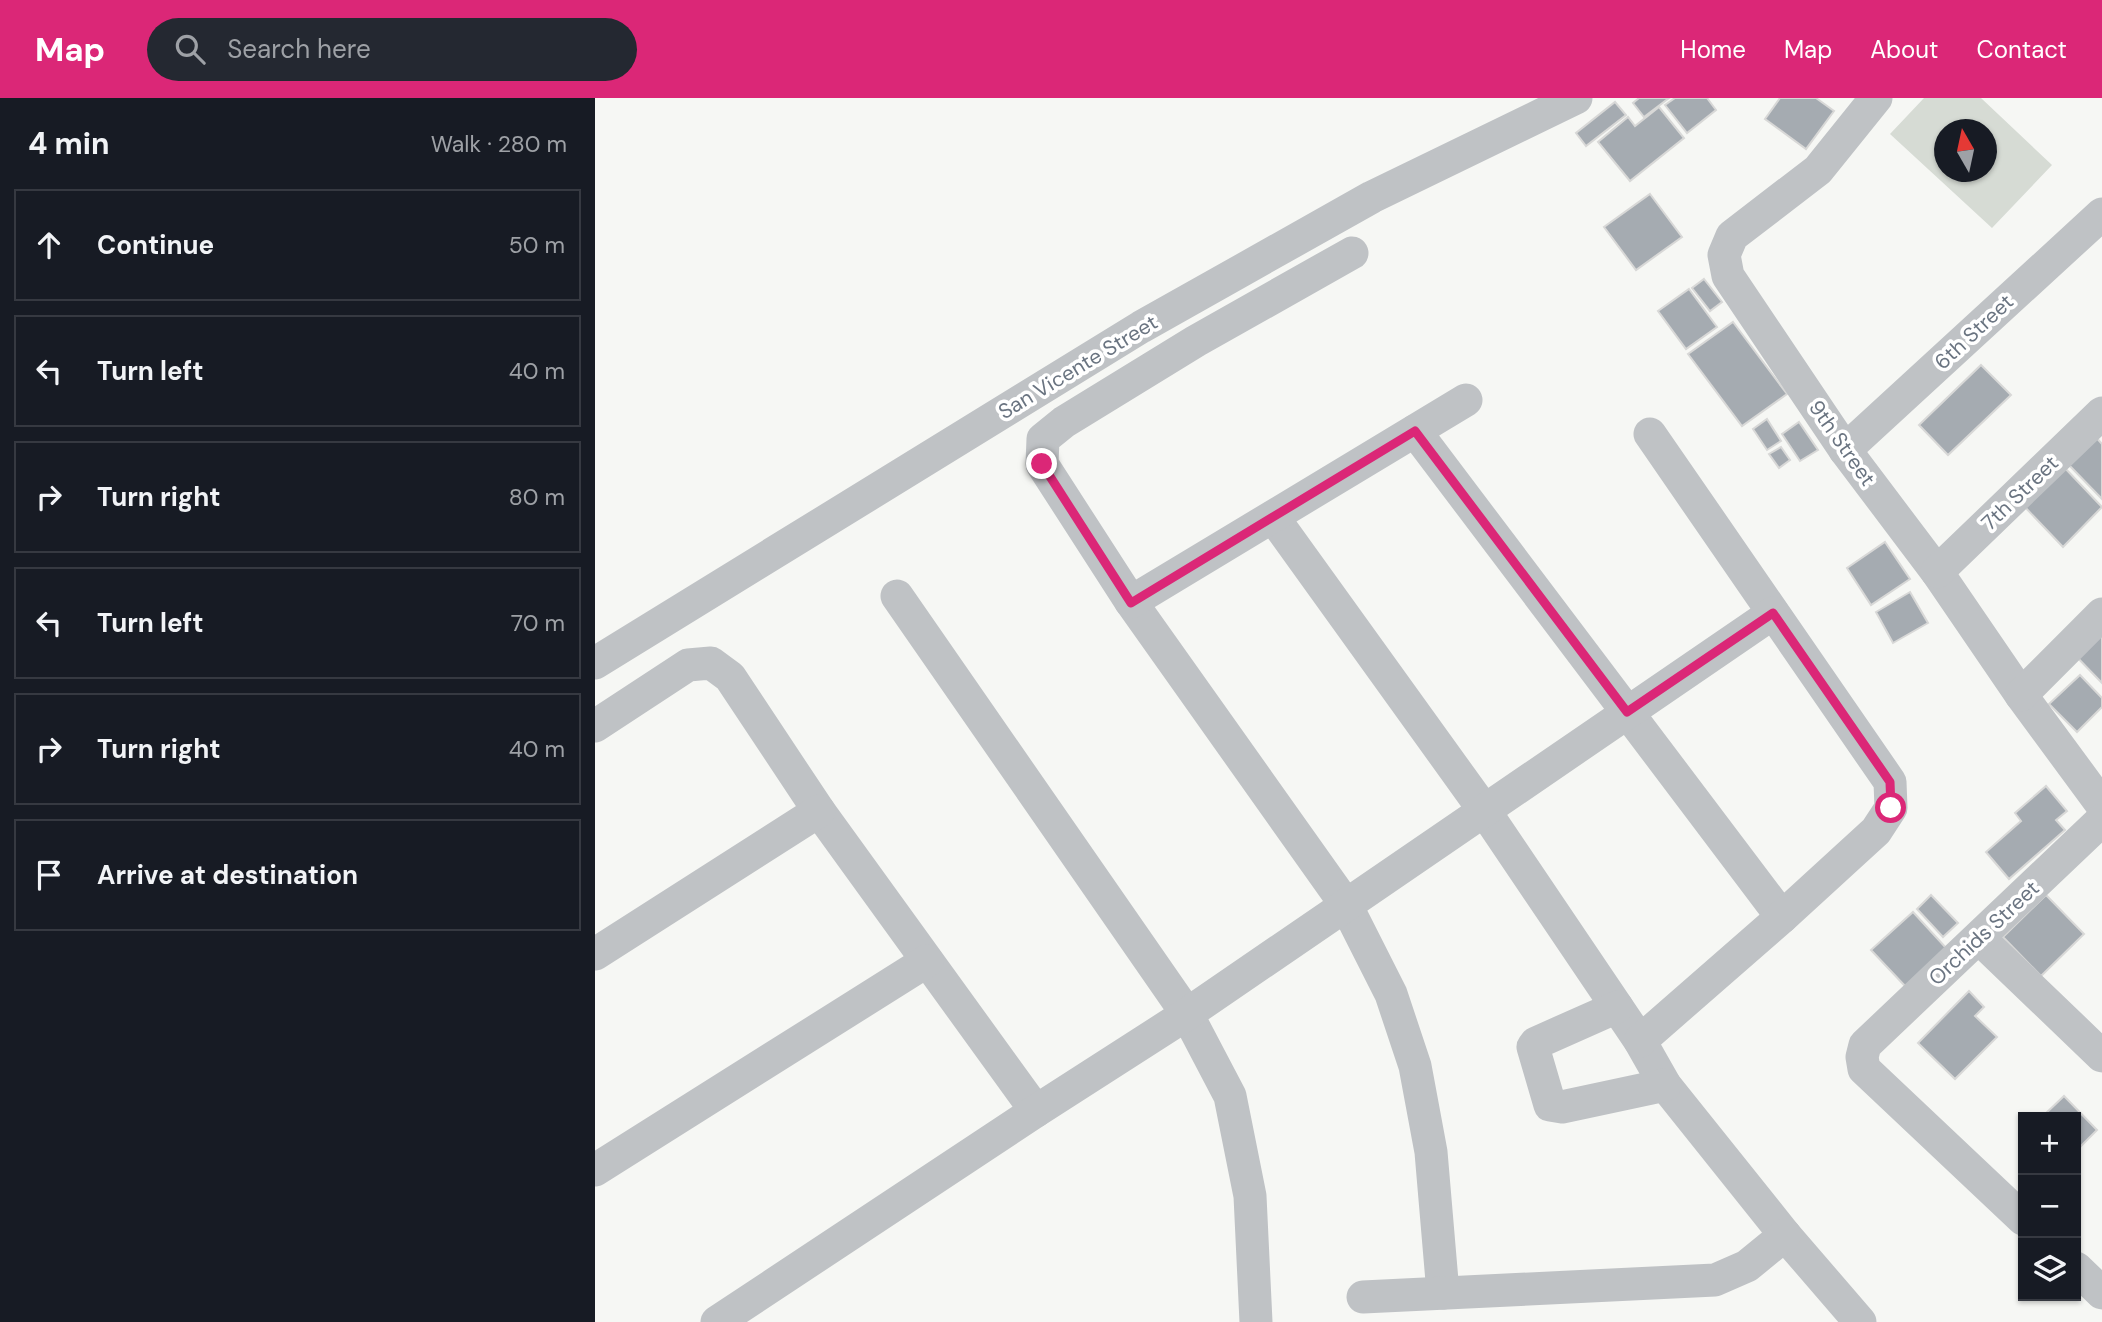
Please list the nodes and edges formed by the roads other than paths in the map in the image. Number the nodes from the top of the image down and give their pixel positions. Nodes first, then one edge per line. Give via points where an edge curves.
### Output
1 (1576, 98) edge
2 (1877, 98) edge
3 (2102, 214) edge
4 (1352, 253) dead end
5 (1466, 400) dead end
6 (2102, 413) edge
7 (1415, 431) junction
8 (1650, 434) dead end
9 (1845, 450) junction
10 (1273, 517) junction
11 (1937, 572) junction
12 (897, 596) dead end
13 (1131, 603) junction
14 (1773, 613) junction
15 (2102, 614) edge
16 (595, 663) edge
17 (2021, 695) junction
18 (1627, 712) junction
19 (595, 726) edge
20 (2102, 805) edge
21 (1484, 810) junction
22 (819, 811) junction
23 (2102, 820) edge
24 (1346, 905) junction
25 (1782, 917) junction
26 (1979, 938) junction
27 (595, 954) edge
28 (927, 961) junction
29 (1617, 1007) junction
30 (1187, 1014) junction
31 (1640, 1041) junction
32 (2099, 1048) edge
33 (1665, 1085) junction
34 (1035, 1111) junction
35 (595, 1170) edge
36 (2018, 1214) edge
37 (1785, 1235) junction
38 (2081, 1273) edge
39 (1443, 1293) junction
40 (2102, 1293) edge
41 (1363, 1297) dead end
42 (717, 1322) edge
43 (1256, 1322) edge
44 (1860, 1322) edge

1 - 16 street, San Vicente Street via 1373,197 1141,327
2 - 9 street, 9th Street via 1818,170 1732,236 1724,255 1728,276
3 - 9 street, 6th Street
4 - 13 street via 1196,341 1043,439 1042,464
5 - 7 street
6 - 11 street, 7th Street
7 - 10 street
7 - 18 street
8 - 14 street
9 - 11 street, 9th Street
10 - 13 street
10 - 21 street
11 - 17 street, 9th Street
12 - 30 street
13 - 24 street
14 - 18 street
14 - 25 street via 1890,782 1891,808 1876,831
15 - 17 street
17 - 20 street, 9th Street
18 - 21 street
18 - 25 street
19 - 22 street via 688,665 711,663 730,677
21 - 24 street
21 - 29 street
22 - 27 street
22 - 28 street
23 - 26 street, Orchids Street
24 - 30 street
24 - 39 street via 1391,994 1415,1066 1431,1152
25 - 31 street
26 - 32 street
26 - 36 street, Orchids Street via 1865,1045 1864,1069
28 - 34 street
28 - 35 street
29 - 31 street
29 - 33 street via 1536,1043 1533,1048 1550,1105 1562,1107
30 - 34 street
30 - 43 street via 1230,1096 1250,1196
31 - 33 street
33 - 37 street
34 - 42 street
37 - 39 street via 1747,1266 1715,1280
37 - 44 street
38 - 40 street
39 - 41 street

